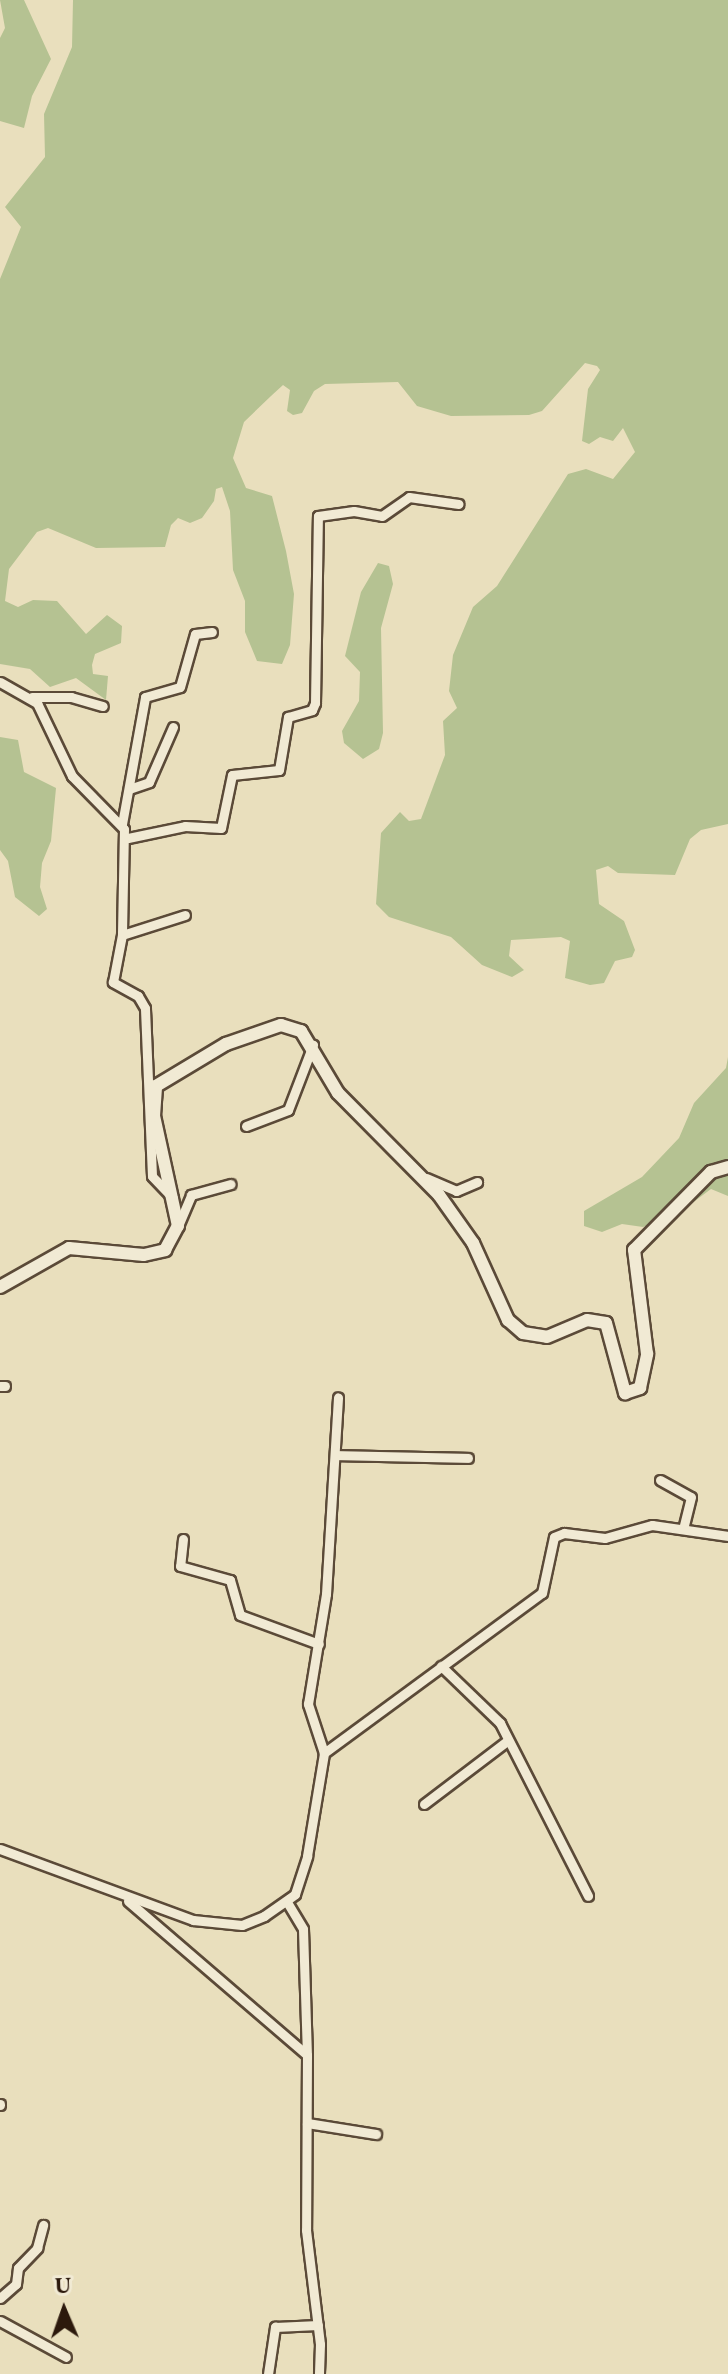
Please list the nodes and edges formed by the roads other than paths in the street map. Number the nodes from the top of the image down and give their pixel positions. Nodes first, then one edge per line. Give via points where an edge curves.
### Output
1 (459, 504) dead end
2 (212, 632) dead end
3 (0, 682) edge
4 (32, 697) junction
5 (103, 706) dead end
6 (173, 727) dead end
7 (129, 789) junction
8 (122, 824) junction
9 (128, 838) junction
10 (185, 915) dead end
11 (122, 935) junction
12 (313, 1045) junction
13 (246, 1126) dead end
14 (728, 1167) edge
15 (419, 1175) junction
16 (477, 1182) dead end
17 (231, 1184) dead end
18 (173, 1198) junction
19 (178, 1226) junction
20 (0, 1287) edge
21 (338, 1397) dead end
22 (336, 1455) junction
23 (468, 1458) dead end
24 (660, 1480) dead end
25 (683, 1528) junction
26 (728, 1536) edge
27 (183, 1539) dead end
28 (319, 1644) junction
29 (441, 1666) junction
30 (507, 1741) junction
31 (324, 1753) junction
32 (424, 1804) dead end
33 (0, 1849) edge
34 (588, 1896) dead end
35 (123, 1897) junction
36 (287, 1902) junction
37 (307, 2057) junction
38 (307, 2123) junction
39 (376, 2134) dead end
40 (43, 2225) dead end
41 (0, 2298) edge
42 (0, 2321) edge
43 (318, 2325) junction
44 (66, 2357) dead end
45 (268, 2374) edge
46 (319, 2374) edge

1 - 9 street via 409,497 382,516 354,511 318,516 315,703 312,710 288,717 279,770 232,775 221,828 185,826
2 - 7 street via 194,636 180,687 145,697
3 - 4 street
4 - 5 street via 71,697
4 - 8 street via 72,776
6 - 7 street via 149,782
7 - 8 street
8 - 9 street
9 - 11 street
10 - 11 street
11 - 18 street via 113,982 138,996 145,1008 152,1176
12 - 13 street via 288,1110
12 - 15 street via 338,1093
12 - 18 street via 292,1026 271,1027 226,1044 156,1086 154,1116
14 - 15 street via 711,1172 634,1250 647,1354 640,1388 630,1393 618,1380 613,1335 606,1323 587,1320 547,1337 523,1333 508,1320 473,1243
15 - 16 street via 456,1191
17 - 19 street via 191,1195
18 - 19 street
19 - 20 street via 173,1243 155,1255 69,1248
21 - 22 street
22 - 23 street
22 - 28 street
24 - 25 street via 691,1497
25 - 26 street
25 - 29 street via 642,1526 605,1538 559,1534 549,1545 551,1569 542,1593
27 - 28 street via 180,1566 230,1580 240,1615
28 - 31 street via 308,1704
29 - 30 street via 500,1723
29 - 31 street
30 - 32 street
30 - 34 street
31 - 36 street via 307,1856
33 - 35 street
35 - 36 street via 218,1925 242,1925
35 - 37 street
36 - 37 street via 304,1938
37 - 38 street
38 - 39 street
38 - 43 street via 306,2230
40 - 41 street via 37,2248 18,2268 16,2284
42 - 44 street
43 - 45 street via 275,2327
43 - 46 street

